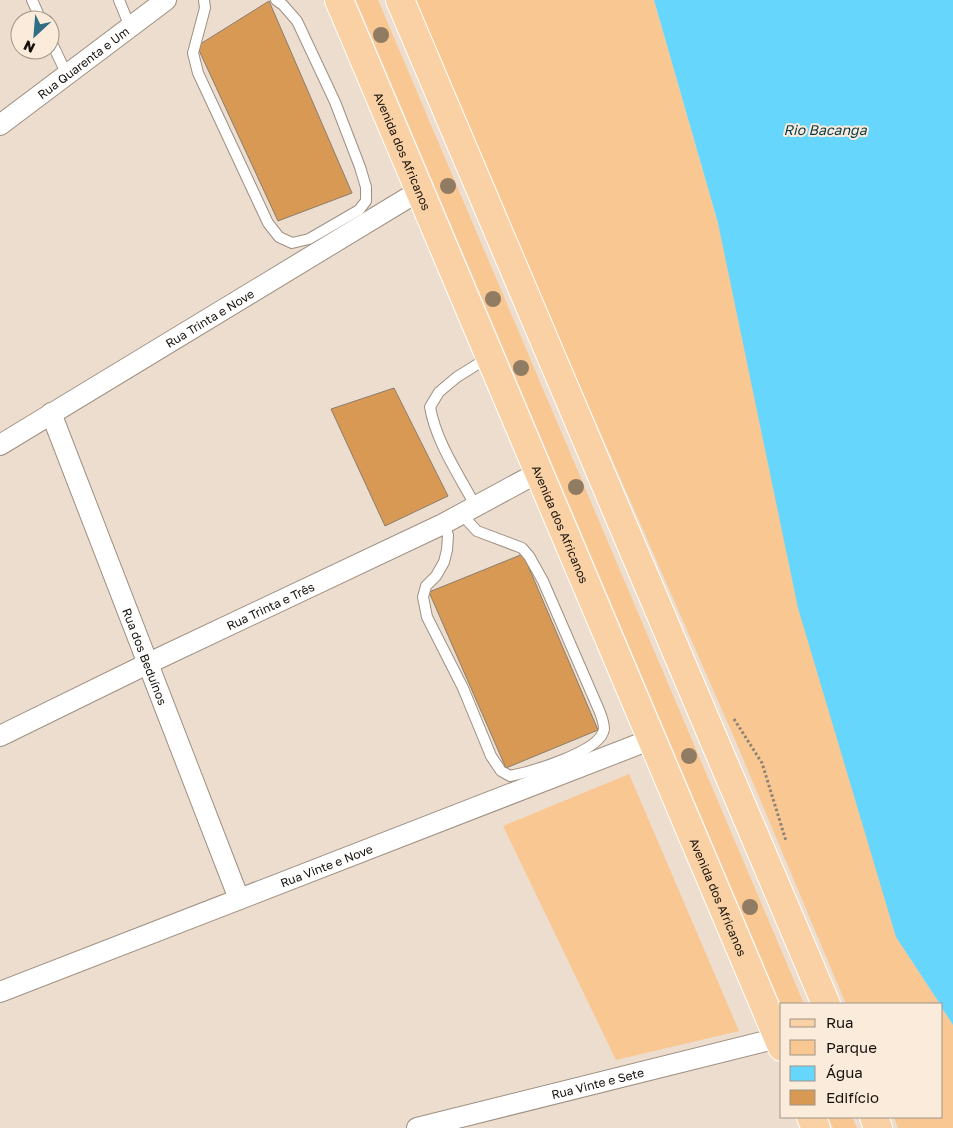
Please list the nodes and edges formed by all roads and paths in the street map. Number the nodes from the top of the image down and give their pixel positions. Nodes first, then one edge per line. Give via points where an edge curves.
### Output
1 (119, 0) edge
2 (166, 0) edge
3 (204, 0) edge
4 (276, 0) edge
5 (339, 0) edge
6 (400, 0) edge
7 (130, 27) junction
8 (60, 60) edge
9 (67, 75) junction
10 (0, 125) edge
11 (419, 191) junction
12 (490, 357) junction
13 (51, 414) junction
14 (0, 445) edge
15 (539, 472) junction
16 (469, 511) junction
17 (443, 524) junction
18 (149, 663) junction
19 (0, 736) edge
20 (652, 739) junction
21 (239, 899) junction
22 (0, 992) edge
23 (826, 1003) edge
24 (780, 1042) edge
25 (417, 1128) edge

1 - 7 lane
2 - 7 street, Rua Quarenta e Um
3 - 4 lane via 205,8 193,53 198,73 268,223 279,237 292,243 309,239 359,210 366,201 366,187 334,102 297,21
5 - 11 main road, Avenida dos Africanos
6 - 23 main road
7 - 9 street, Rua Quarenta e Um
8 - 9 lane
9 - 10 street, Rua Quarenta e Um
11 - 12 main road, Avenida dos Africanos
11 - 13 street, Rua Trinta e Nove
12 - 15 main road, Avenida dos Africanos
12 - 16 lane via 451,382 439,392 430,407 432,422
13 - 14 street, Rua Trinta e Nove
13 - 18 street, Rua dos Beduínos
15 - 16 street, Rua Trinta e Três
15 - 20 main road, Avenida dos Africanos
16 - 17 street, Rua Trinta e Três
16 - 17 lane via 477,531 522,548 529,556 600,710 604,728 600,737 554,764 510,776 500,772 491,756 463,688 428,617 423,597 426,586 444,562 448,536
17 - 18 street, Rua Trinta e Três
18 - 19 street, Rua Trinta e Três
18 - 21 street, Rua dos Beduínos
20 - 21 street, Rua Vinte e Nove
20 - 24 main road, Avenida dos Africanos
21 - 22 street, Rua Vinte e Nove
24 - 25 street, Rua Vinte e Sete

